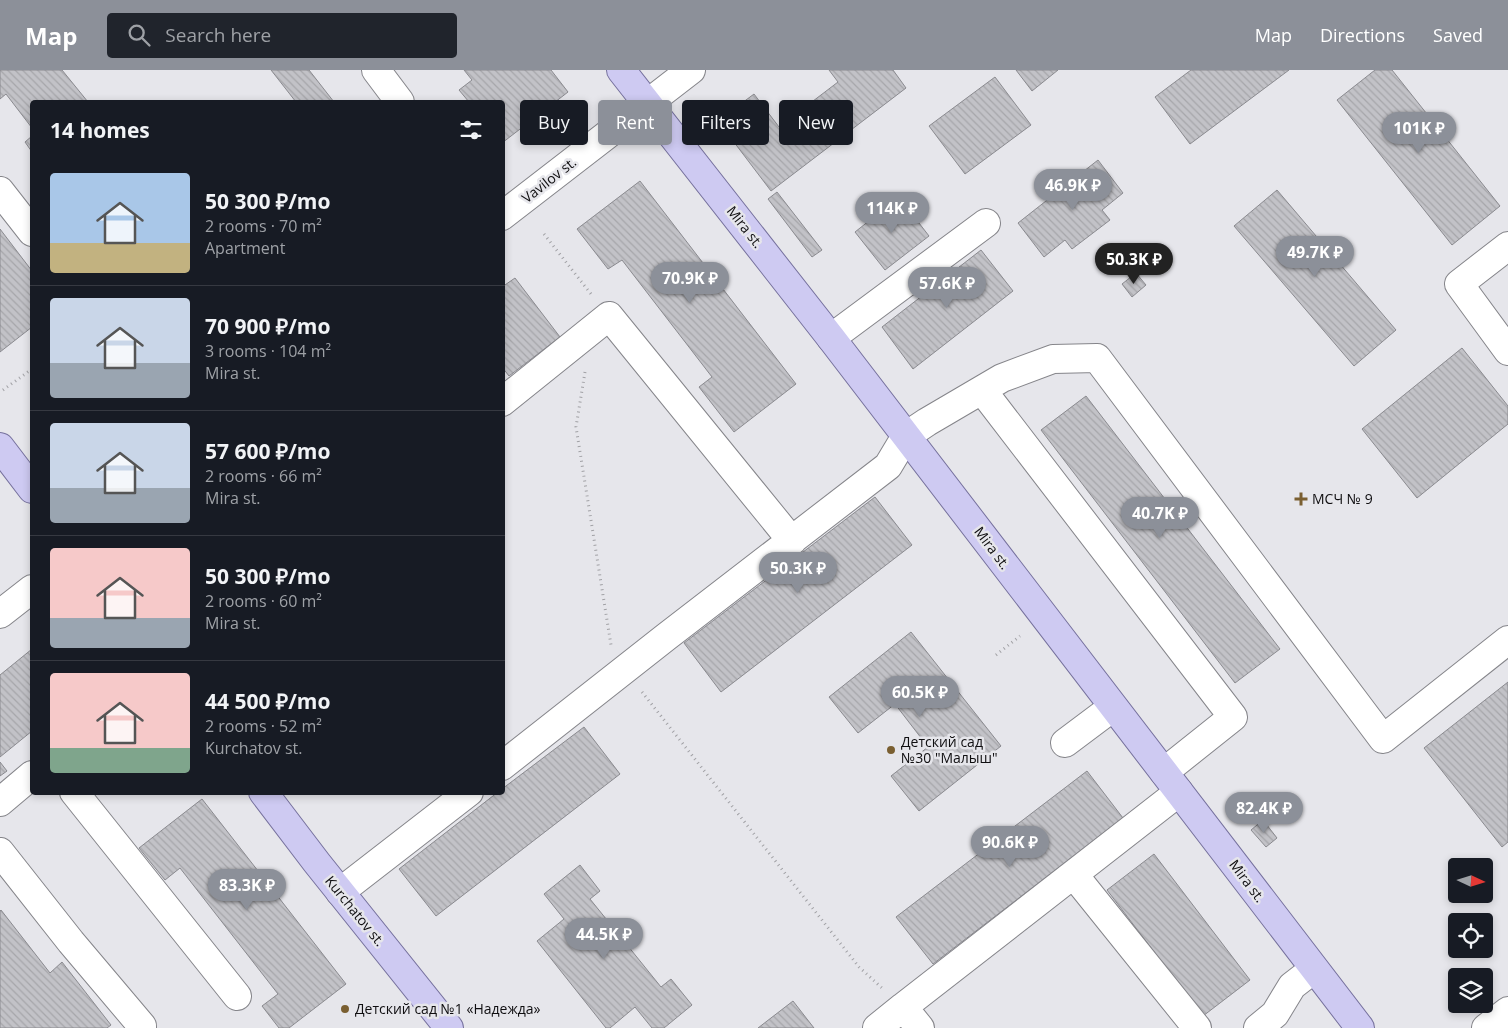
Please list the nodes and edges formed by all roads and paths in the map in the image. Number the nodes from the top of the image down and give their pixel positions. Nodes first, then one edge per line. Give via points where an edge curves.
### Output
1 (376, 70) edge
2 (621, 70) edge
3 (691, 70) edge
4 (393, 100) edge
5 (645, 100) edge
6 (653, 100) edge
7 (672, 135) edge
8 (598, 142) edge
9 (0, 191) edge
10 (505, 214) edge
11 (986, 222) dead end
12 (30, 229) edge
13 (544, 234) dead end
14 (1508, 246) edge
15 (600, 323) junction
16 (831, 338) junction
17 (1508, 351) edge
18 (30, 370) edge
19 (4, 390) dead end
20 (982, 390) junction
21 (505, 400) edge
22 (906, 436) junction
23 (0, 447) edge
24 (30, 486) edge
25 (792, 541) junction
26 (30, 591) edge
27 (0, 614) edge
28 (1020, 636) dead end
29 (1508, 640) edge
30 (996, 655) dead end
31 (625, 670) junction
32 (1113, 707) junction
33 (1065, 743) dead end
34 (505, 764) edge
35 (30, 777) edge
36 (1171, 782) junction
37 (76, 795) edge
38 (265, 795) edge
39 (465, 795) edge
40 (0, 802) edge
41 (0, 852) edge
42 (1074, 874) junction
43 (340, 892) junction
44 (1314, 969) junction
45 (237, 996) dead end
46 (904, 1007) junction
47 (1508, 1011) edge
48 (142, 1028) edge
49 (449, 1028) edge
50 (877, 1028) edge
51 (920, 1028) edge
52 (1197, 1028) edge
53 (1258, 1028) edge
54 (1360, 1028) edge
55 (1486, 1028) edge

1 - 4 street
2 - 5 main road, Mira st.
3 - 6 street, Vavilov st.
7 - 16 main road, Mira st.
8 - 10 street, Vavilov st.
9 - 12 street
11 - 16 street
13 - 15 path
14 - 17 street via 1459,284
15 - 21 street
15 - 25 street
15 - 31 path via 576,427 611,646
16 - 22 main road, Mira st.
18 - 19 path
20 - 22 street
20 - 29 street via 1002,378 1052,358 1097,358 1383,738
20 - 36 street via 1241,709
22 - 25 street via 888,466
22 - 32 main road, Mira st.
23 - 24 main road
25 - 31 street
26 - 27 street
28 - 30 path
31 - 34 street
31 - 46 path via 859,968
32 - 33 street
32 - 36 main road, Mira st.
35 - 40 street
36 - 42 street
36 - 44 main road, Mira st.
37 - 45 street
38 - 43 main road, Kurchatov st.
39 - 43 street
41 - 48 street
42 - 46 street
42 - 52 street
43 - 49 main road, Kurchatov st.
44 - 53 street via 1292,986 1275,1014
44 - 54 main road, Mira st.
46 - 50 street
46 - 51 street
47 - 55 street

